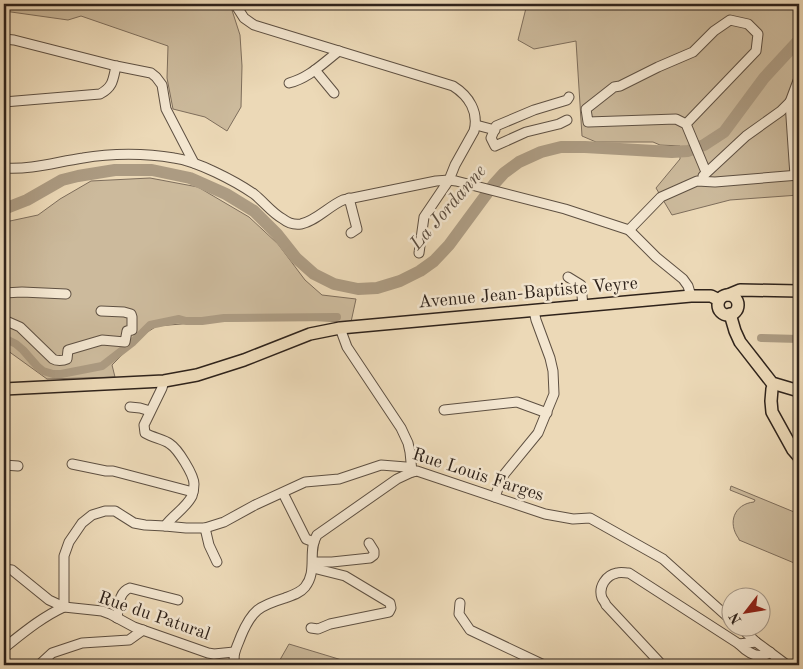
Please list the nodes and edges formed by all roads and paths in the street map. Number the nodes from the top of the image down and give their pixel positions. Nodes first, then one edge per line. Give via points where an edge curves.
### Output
1 (235, 4) edge
2 (4, 39) edge
3 (339, 51) junction
4 (116, 66) junction
5 (315, 70) junction
6 (799, 78) edge
7 (289, 83) dead end
8 (334, 93) dead end
9 (569, 96) dead end
10 (4, 102) edge
11 (790, 102) junction
12 (567, 120) dead end
13 (686, 124) junction
14 (476, 125) junction
15 (495, 130) junction
16 (194, 163) junction
17 (4, 168) edge
18 (706, 172) junction
19 (797, 176) edge
20 (449, 180) junction
21 (697, 181) junction
22 (349, 198) junction
23 (629, 230) junction
24 (351, 233) dead end
25 (419, 253) dead end
26 (568, 277) dead end
27 (799, 291) edge
28 (4, 293) edge
29 (66, 294) dead end
30 (691, 296) junction
31 (728, 298) junction
32 (583, 306) junction
33 (100, 311) dead end
34 (534, 311) junction
35 (730, 314) junction
36 (4, 320) edge
37 (340, 328) junction
38 (164, 381) junction
39 (774, 384) junction
40 (4, 390) edge
41 (799, 391) edge
42 (130, 408) dead end
43 (444, 410) dead end
44 (150, 411) junction
45 (547, 413) junction
46 (799, 458) edge
47 (72, 464) dead end
48 (4, 465) edge
49 (18, 466) dead end
50 (412, 472) junction
51 (193, 492) junction
52 (283, 493) junction
53 (495, 497) junction
54 (166, 526) junction
55 (205, 528) junction
56 (314, 542) junction
57 (369, 544) dead end
58 (217, 562) dead end
59 (313, 565) junction
60 (4, 569) edge
61 (178, 600) dead end
62 (460, 604) dead end
63 (64, 607) junction
64 (720, 610) edge
65 (118, 618) junction
66 (311, 628) dead end
67 (143, 630) junction
68 (750, 636) edge
69 (756, 642) junction
70 (739, 644) junction
71 (4, 648) edge
72 (234, 652) junction
73 (770, 652) junction
74 (39, 665) edge
75 (235, 665) edge
76 (544, 665) edge
77 (662, 665) edge
78 (787, 665) edge

1 - 3 street via 244,18 254,25
2 - 4 street
3 - 5 street
3 - 14 street via 453,86 470,102
4 - 10 street via 112,84 100,94
4 - 16 street via 156,77 162,85 166,109
5 - 7 street
5 - 8 street
6 - 11 street
9 - 15 street via 567,100 496,126
11 - 18 street
11 - 19 street
12 - 15 street via 526,132 495,146 491,138
13 - 13 street via 676,119 588,122 586,109 614,87 693,52 730,20 748,24 758,34 756,51
13 - 18 street
14 - 15 street
14 - 20 street
16 - 17 street via 167,156 118,155 86,157 29,168
16 - 22 street via 253,194 290,224 309,221 337,202
18 - 21 street
19 - 21 street
20 - 22 street
20 - 23 street via 574,212
20 - 25 street via 424,217
21 - 23 street via 661,197
22 - 24 street via 357,229
23 - 30 street via 683,279
26 - 32 street via 581,285
27 - 31 main road, Avenue Jean-Baptiste Veyre via 740,290
28 - 29 street
30 - 31 main road, Avenue Jean-Baptiste Veyre
30 - 32 main road, Avenue Jean-Baptiste Veyre
31 - 35 main road via 738,306
31 - 35 main road via 718,303 724,314
32 - 34 main road, Avenue Jean-Baptiste Veyre
33 - 36 street via 131,314 132,330 127,331 125,342 102,340 68,350 65,360 53,359 20,327
34 - 37 main road, Avenue Jean-Baptiste Veyre
34 - 45 street via 553,371 554,394
35 - 39 main road via 740,342
37 - 38 main road, Avenue Jean-Baptiste Veyre via 310,334 197,375
37 - 50 street via 347,347 401,428 408,443
38 - 40 main road, Avenue Jean-Baptiste Veyre
38 - 44 street
39 - 41 main road
39 - 46 main road via 772,412
42 - 44 street
43 - 45 street via 517,402
44 - 51 street via 144,426 145,433 168,442 177,450 192,476
45 - 53 street via 538,433 502,477
47 - 51 street via 113,470
48 - 49 street
50 - 52 street, Rue Louis Farges via 406,467 381,465 339,479 305,482
50 - 53 street, Rue Louis Farges
50 - 56 street via 321,532
51 - 54 street
52 - 55 street, Rue Louis Farges
52 - 56 street via 306,539
53 - 64 street, Rue Louis Farges via 545,514 573,519 590,518 663,559
54 - 55 street, Rue Louis Farges
54 - 63 street, Rue Louis Farges via 134,523 115,512 92,515 69,542 64,556
55 - 58 street
56 - 59 street
57 - 59 street via 374,552 370,558
59 - 66 street via 345,576 390,603 391,608 389,612
59 - 72 street via 304,588 252,615
60 - 63 street via 12,570 49,600
61 - 65 street via 130,588 120,598
62 - 76 street via 459,614 470,630
63 - 65 street, Rue du Patural via 102,611
63 - 71 street via 39,621
65 - 67 street, Rue du Patural
67 - 72 street, Rue du Patural via 208,654
67 - 74 street via 129,640 82,643 52,653
68 - 69 street
69 - 70 street
69 - 73 street
70 - 73 street via 760,656
70 - 77 street via 629,573 610,575 601,590 606,604
72 - 75 street
73 - 78 street

